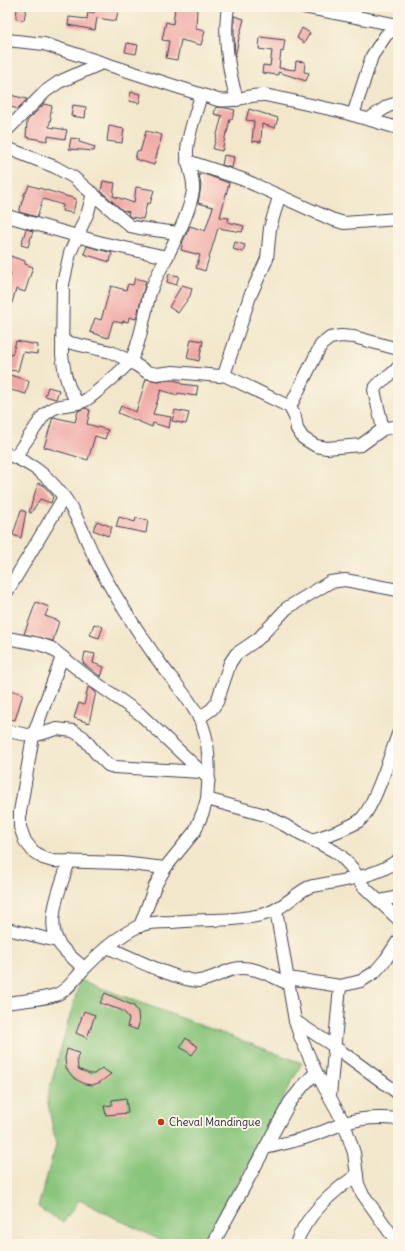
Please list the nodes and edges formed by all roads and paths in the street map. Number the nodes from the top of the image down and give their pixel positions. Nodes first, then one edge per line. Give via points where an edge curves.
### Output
1 (228, 7) edge
2 (304, 7) edge
3 (398, 26) edge
4 (7, 40) edge
5 (102, 63) junction
6 (201, 95) junction
7 (237, 100) junction
8 (398, 103) edge
9 (353, 115) junction
10 (369, 119) junction
11 (398, 128) edge
12 (7, 130) edge
13 (7, 148) edge
14 (188, 161) junction
15 (93, 193) junction
16 (279, 196) junction
17 (7, 216) edge
18 (398, 219) edge
19 (178, 233) junction
20 (77, 237) junction
21 (167, 257) junction
22 (62, 341) junction
23 (398, 349) edge
24 (130, 361) junction
25 (397, 371) edge
26 (224, 376) junction
27 (78, 403) junction
28 (290, 407) junction
29 (397, 424) edge
30 (383, 429) junction
31 (11, 456) edge
32 (64, 497) junction
33 (398, 590) edge
34 (7, 592) edge
35 (7, 638) edge
36 (62, 657) junction
37 (199, 718) junction
38 (7, 731) edge
39 (398, 734) edge
40 (33, 736) junction
41 (205, 776) junction
42 (207, 799) junction
43 (312, 840) junction
44 (398, 860) edge
45 (69, 861) junction
46 (166, 868) junction
47 (358, 877) junction
48 (398, 897) edge
49 (379, 901) junction
50 (276, 910) junction
51 (398, 919) edge
52 (140, 926) junction
53 (7, 929) edge
54 (57, 941) junction
55 (398, 941) edge
56 (107, 947) junction
57 (84, 968) junction
58 (288, 981) junction
59 (340, 986) junction
60 (7, 1003) edge
61 (295, 1021) junction
62 (335, 1047) junction
63 (316, 1072) junction
64 (398, 1093) edge
65 (330, 1096) junction
66 (398, 1119) edge
67 (344, 1123) junction
68 (265, 1148) junction
69 (357, 1175) junction
70 (213, 1244) edge
71 (296, 1244) edge
72 (398, 1244) edge

1 - 7 street via 226,46 230,76
2 - 3 street
3 - 9 street via 386,35 372,56
4 - 5 street via 44,44
5 - 6 street
5 - 12 street via 59,82 46,91
6 - 7 street via 225,101
6 - 14 street via 187,150
7 - 9 street via 258,94
8 - 10 street via 388,106
9 - 10 street
10 - 11 street
13 - 15 street via 55,167
14 - 16 street via 242,179
14 - 19 street via 193,188 192,198
15 - 19 street via 130,226
15 - 20 street
16 - 18 street via 331,220 344,223
16 - 26 street via 271,220 267,259 250,296
17 - 20 street
19 - 21 street
20 - 21 street
20 - 22 street via 70,253 63,284
21 - 24 street via 155,278
22 - 24 street via 111,352
22 - 27 street via 65,374
23 - 28 street via 354,336 330,338 321,345
24 - 26 street via 147,372 157,374 173,372
24 - 27 street via 90,398
25 - 30 street via 376,385 374,390
26 - 28 street
27 - 31 street via 62,405 49,411
28 - 30 street via 297,429 303,438 316,446 327,448 361,445
29 - 30 street
31 - 32 street via 44,474
32 - 34 street
32 - 37 street via 74,511 94,556 121,605
33 - 37 street via 345,580 330,582 287,608 258,639 236,654 230,663 217,702
35 - 36 street via 51,648
36 - 40 street
36 - 41 street via 140,714
37 - 41 street via 206,736
38 - 40 street
39 - 43 street via 374,800 365,815 360,821
40 - 41 street via 56,729 72,731 83,737 108,765
40 - 45 street via 20,812 20,827 25,841 43,858
41 - 42 street
42 - 43 street via 265,814
42 - 46 street via 195,831
43 - 47 street via 341,856
44 - 47 street via 382,870
45 - 46 street
45 - 54 street via 55,908
46 - 52 street via 155,886
47 - 49 street via 363,886
47 - 50 street via 309,887
48 - 49 street
49 - 51 street
50 - 52 street via 248,917
50 - 58 street
52 - 56 street
53 - 54 street
54 - 57 street
55 - 59 street via 375,972 361,981
56 - 57 street
56 - 58 street via 168,973 199,981 242,968
57 - 60 street via 67,988 59,993
58 - 59 street
58 - 61 street
59 - 62 street
61 - 62 street
61 - 63 street
62 - 64 street
62 - 65 street
63 - 65 street
63 - 68 street via 290,1102
65 - 67 street
66 - 67 street via 378,1117
67 - 68 street via 317,1134
67 - 69 street via 354,1153
68 - 70 street
69 - 71 street via 325,1200 302,1230
69 - 72 street via 362,1193

